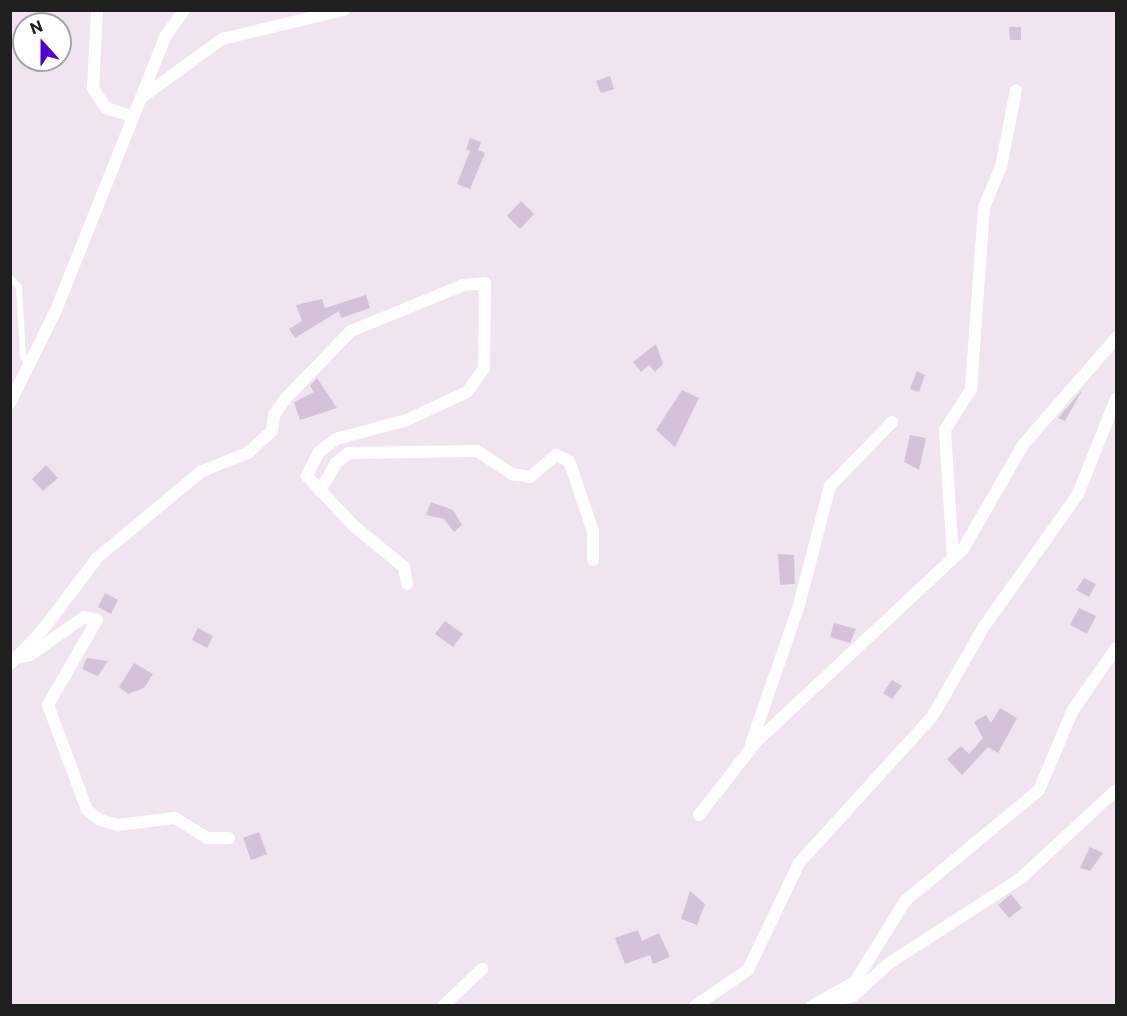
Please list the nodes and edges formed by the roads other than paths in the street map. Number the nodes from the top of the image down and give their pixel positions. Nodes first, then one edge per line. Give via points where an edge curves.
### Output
1 (97, 10) edge
2 (184, 10) edge
3 (344, 10) edge
4 (315, 15) edge
5 (1016, 90) dead end
6 (140, 99) junction
7 (133, 117) junction
8 (10, 277) edge
9 (1116, 338) edge
10 (28, 365) junction
11 (1116, 399) edge
12 (10, 403) edge
13 (892, 422) dead end
14 (320, 490) junction
15 (952, 558) junction
16 (593, 560) dead end
17 (407, 584) dead end
18 (1116, 648) edge
19 (13, 661) edge
20 (748, 752) junction
21 (1116, 790) edge
22 (699, 815) dead end
23 (229, 838) dead end
24 (482, 969) dead end
25 (443, 1005) edge
26 (695, 1005) edge
27 (815, 1005) edge

1 - 7 street via 93,88 106,108
2 - 6 street via 165,37
3 - 4 street
4 - 6 street via 222,39
5 - 15 street via 1000,167 984,207 971,389 945,430
6 - 7 street
7 - 10 street via 56,310
8 - 10 lane via 19,286 23,357
9 - 15 street via 1023,445 963,549
10 - 12 street
11 - 26 street via 1078,494 985,625 932,717 799,863 748,970
13 - 20 street via 830,486 799,605
14 - 16 street via 336,463 349,453 477,451 512,474 530,477 556,455 569,461 593,531
14 - 17 street via 404,567
14 - 19 street via 307,476 319,452 336,439 407,420 467,392 484,368 484,284 464,285 351,331 285,399 274,415 272,431 248,453 202,471 98,557
15 - 20 street
18 - 27 street via 1073,710 1039,790 905,901 855,982
19 - 23 street via 30,654 84,617 97,620 48,705 87,810 100,820 118,825 175,818 207,838
20 - 22 street
21 - 27 street via 1022,878 888,964 854,996
24 - 25 street

